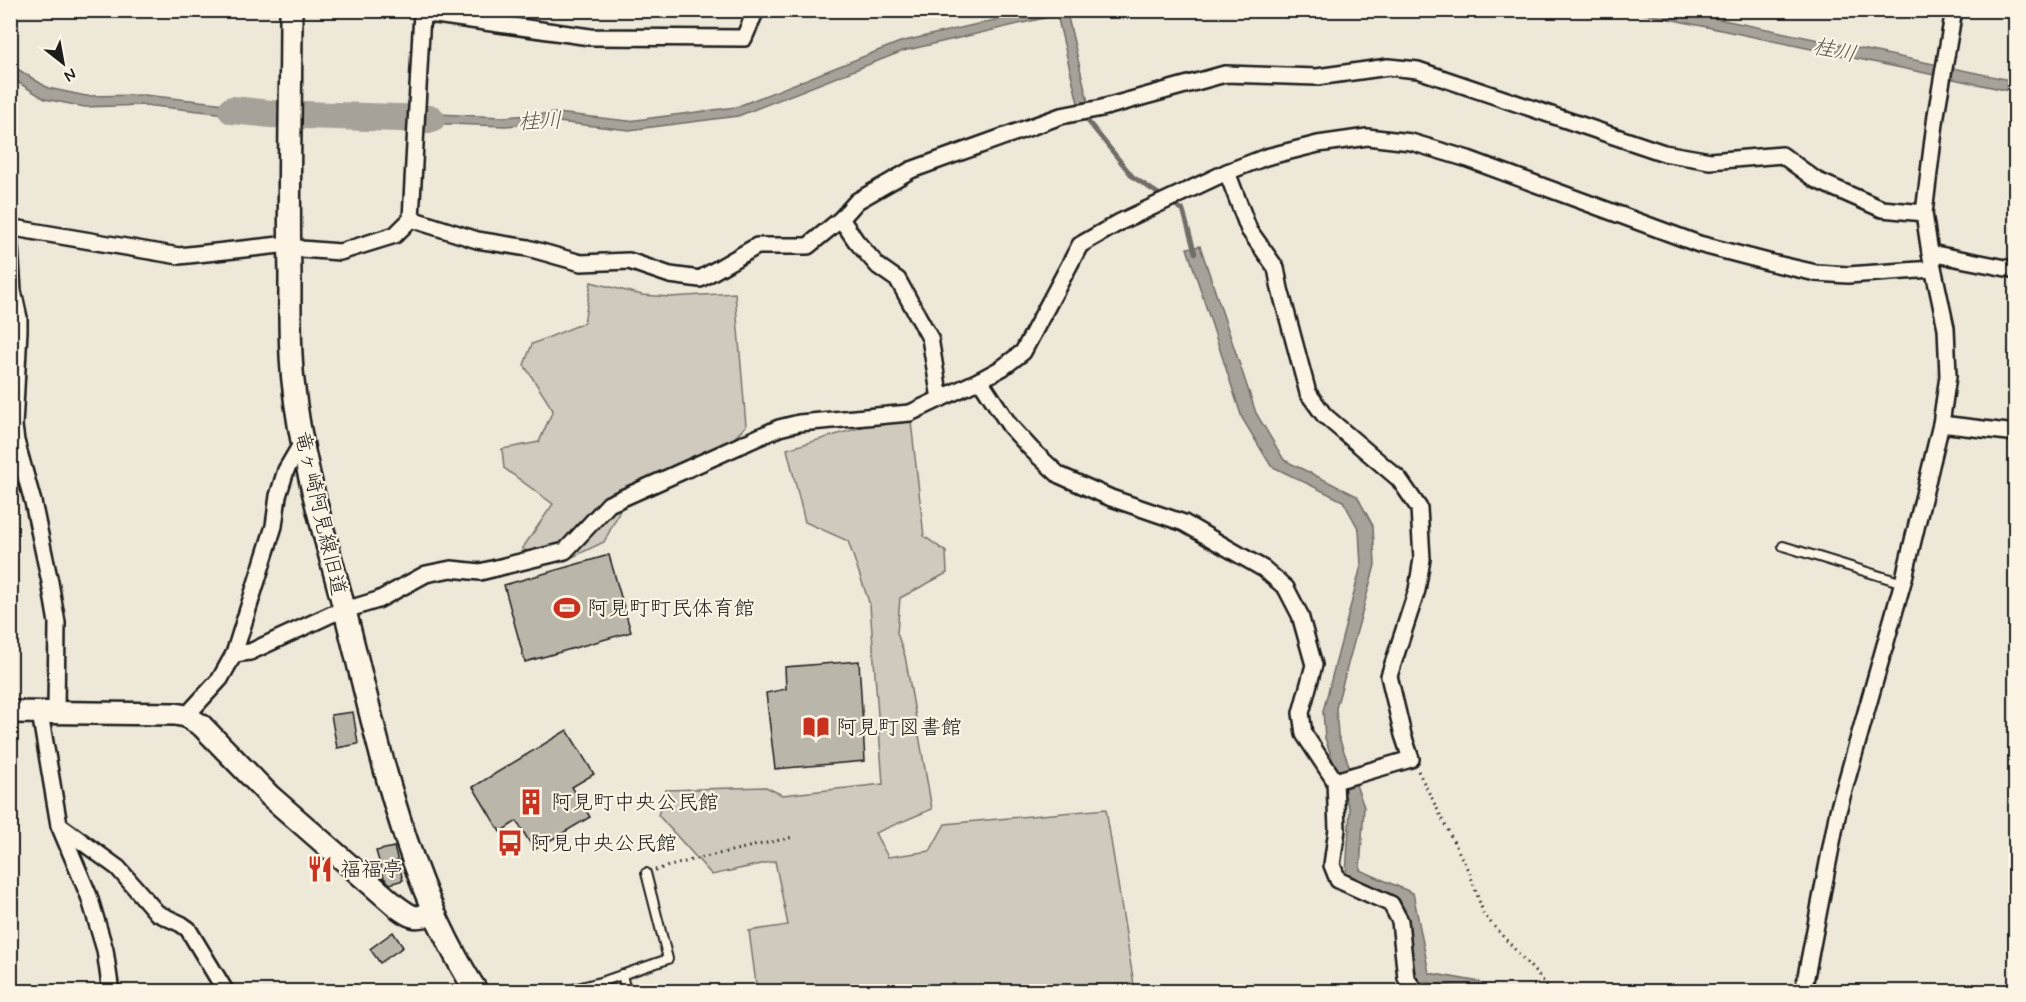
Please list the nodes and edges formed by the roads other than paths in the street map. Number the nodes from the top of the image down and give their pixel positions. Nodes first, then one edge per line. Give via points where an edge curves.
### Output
1 (291, 10) edge
2 (756, 10) edge
3 (1954, 10) edge
4 (422, 12) edge
5 (1227, 172) junction
6 (1924, 213) junction
7 (411, 219) junction
8 (841, 219) junction
9 (12, 222) edge
10 (289, 244) junction
11 (10, 246) edge
12 (1930, 253) junction
13 (1933, 269) junction
14 (2016, 270) edge
15 (980, 380) junction
16 (940, 399) junction
17 (1941, 424) junction
18 (2016, 433) edge
19 (303, 441) junction
20 (1783, 546) dead end
21 (1903, 583) junction
22 (344, 610) junction
23 (234, 654) junction
24 (10, 712) edge
25 (48, 713) junction
26 (186, 716) junction
27 (1335, 781) junction
28 (59, 825) junction
29 (646, 873) road end
30 (434, 914) junction
31 (622, 974) junction
32 (111, 992) edge
33 (226, 992) edge
34 (477, 992) edge
35 (562, 992) edge
36 (626, 992) edge
37 (1416, 992) edge
38 (1803, 992) edge

1 - 10 street, 竜ヶ崎阿見線旧道
2 - 4 street via 744,38 590,37
3 - 6 street
4 - 7 street
5 - 13 street via 1318,144 1367,137 1410,142 1699,244 1772,263 1816,273 1848,275
5 - 15 street via 1080,245 1023,352
5 - 27 street via 1250,230 1276,268 1308,393 1324,415 1399,479 1419,508 1422,559 1417,590 1389,676 1411,759
6 - 8 street via 1882,209 1816,180 1782,155 1710,161 1664,153 1418,70 1388,67 1317,77 1225,74 1061,116 911,170 857,201
6 - 12 street
7 - 8 street via 477,240 528,248 581,263 629,261 670,275 700,279 757,246 808,246
7 - 10 street via 396,235 356,249 340,252 301,249
8 - 16 street via 878,267 898,280 930,338
9 - 10 street via 180,256
9 - 11 street
10 - 19 street, 竜ヶ崎阿見線旧道 via 293,382
11 - 25 street via 19,318 14,426 57,623
12 - 13 street
12 - 14 street
13 - 17 street via 1946,328 1948,376
15 - 16 street
15 - 27 street via 1010,426 1059,475 1184,523 1264,569 1286,588 1300,615 1314,665 1301,713 1304,734
16 - 22 street via 910,413 779,428 609,504 565,551 480,572 451,569 426,574 378,600
17 - 18 street
17 - 21 street
19 - 22 street, 竜ヶ崎阿見線旧道
19 - 23 street via 286,470 274,526
20 - 21 lane
21 - 38 street via 1838,811
22 - 23 street via 250,652
22 - 30 street, 竜ヶ崎阿見線旧道 via 393,793
23 - 26 street via 220,679
24 - 25 street
25 - 26 street
25 - 28 street
26 - 30 street via 202,726 270,796 396,906 411,917
27 - 37 street via 1337,829 1332,866 1338,880 1394,907 1400,921 1406,978
28 - 32 street via 92,907 105,950
28 - 33 street via 118,868 157,912 188,929
29 - 31 lane via 668,959
30 - 34 street, 竜ヶ崎阿見線旧道
31 - 35 lane
31 - 36 lane

